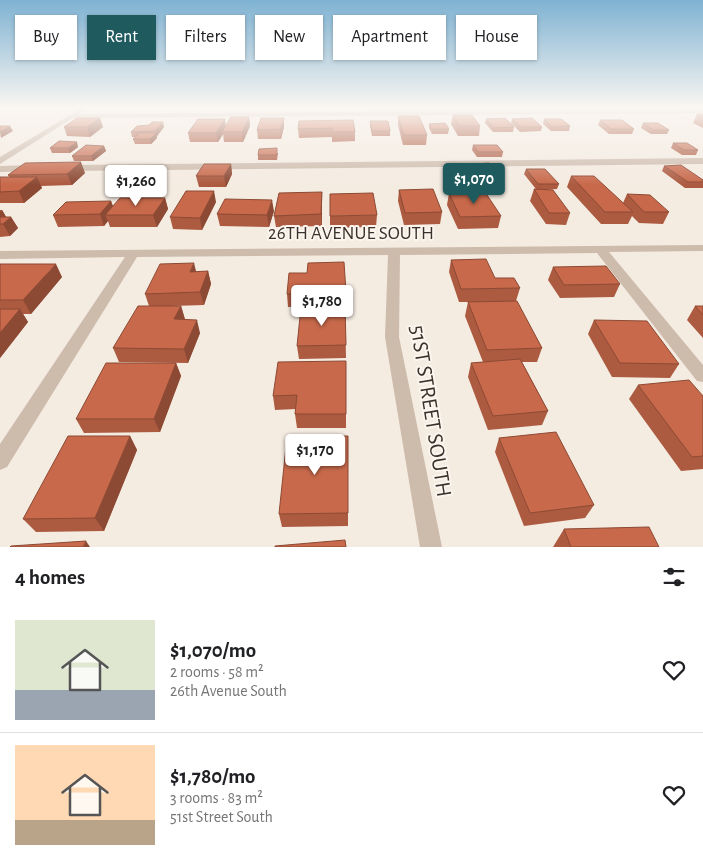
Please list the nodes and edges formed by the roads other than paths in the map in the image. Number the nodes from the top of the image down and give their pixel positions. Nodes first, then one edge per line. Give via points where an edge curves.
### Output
1 (45, 134) edge
2 (0, 161) edge
3 (703, 161) edge
4 (40, 168) edge
5 (59, 168) edge
6 (0, 169) edge
7 (703, 248) edge
8 (600, 249) junction
9 (394, 251) junction
10 (134, 253) junction
11 (0, 254) edge
12 (703, 376) edge
13 (0, 461) edge
14 (432, 547) edge

1 - 2 street
3 - 5 street
4 - 6 street
7 - 8 street, 26TH AVENUE SOUTH
8 - 9 street, 26TH AVENUE SOUTH
8 - 12 street
9 - 10 street, 26TH AVENUE SOUTH
9 - 14 street, 51ST STREET SOUTH via 392,337
10 - 11 street, 26TH AVENUE SOUTH
10 - 13 street

